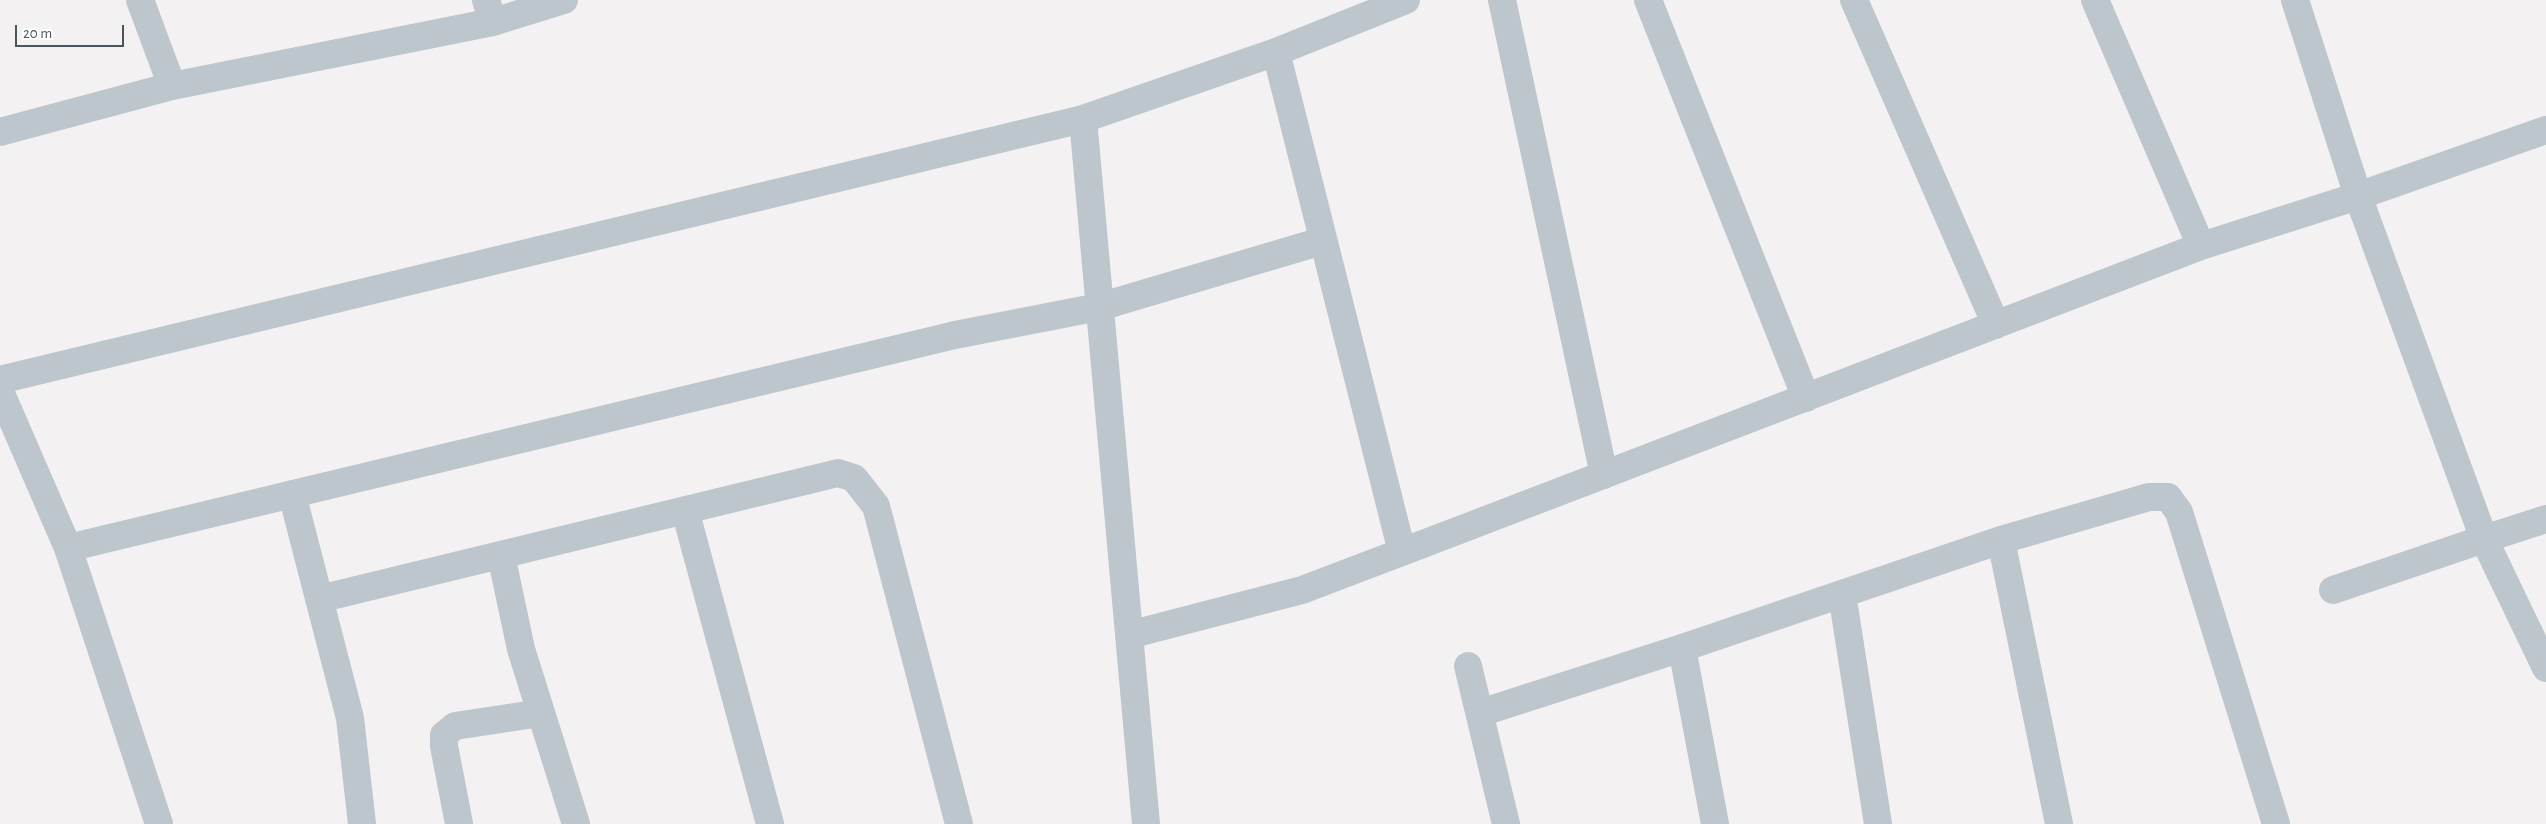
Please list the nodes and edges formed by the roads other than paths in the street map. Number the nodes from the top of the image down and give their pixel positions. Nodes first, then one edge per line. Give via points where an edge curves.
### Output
1 (140, 0) edge
2 (564, 0) edge
3 (1406, 0) edge
4 (1502, 0) edge
5 (1648, 0) edge
6 (1854, 0) edge
7 (2094, 0) edge
8 (2295, 0) edge
9 (490, 11) edge
10 (1276, 52) junction
11 (172, 86) junction
12 (1083, 119) junction
13 (2546, 130) edge
14 (0, 132) edge
15 (2358, 196) junction
16 (1322, 241) junction
17 (2201, 246) junction
18 (1099, 307) junction
19 (1996, 325) junction
20 (0, 380) edge
21 (0, 391) edge
22 (1806, 398) junction
23 (1604, 475) junction
24 (292, 494) junction
25 (685, 510) junction
26 (2546, 519) edge
27 (2484, 539) junction
28 (2000, 540) junction
29 (68, 548) junction
30 (1402, 552) junction
31 (501, 555) junction
32 (2333, 590) dead end
33 (1842, 594) junction
34 (320, 599) junction
35 (1128, 635) junction
36 (1682, 648) junction
37 (1468, 666) dead end
38 (2546, 668) edge
39 (541, 713) junction
40 (1480, 713) junction
41 (159, 824) edge
42 (362, 824) edge
43 (459, 824) edge
44 (576, 824) edge
45 (770, 824) edge
46 (960, 824) edge
47 (1146, 824) edge
48 (1506, 824) edge
49 (1715, 824) edge
50 (1878, 824) edge
51 (2059, 824) edge
52 (2276, 824) edge

1 - 11 street
2 - 9 street
3 - 10 street
4 - 23 street
5 - 22 street
6 - 19 street
7 - 17 street
8 - 15 street
9 - 11 street
10 - 12 street
10 - 16 street
11 - 14 street
12 - 18 street
12 - 20 street
13 - 15 street
15 - 17 street
15 - 27 street
16 - 18 street
16 - 30 street
17 - 19 street
18 - 24 street via 955,335
18 - 35 street
19 - 22 street
21 - 29 street
22 - 23 street
23 - 30 street
24 - 29 street
24 - 34 street
25 - 31 street
25 - 45 street
25 - 46 street via 838,473 854,478 876,506
26 - 27 street
27 - 32 street
27 - 38 street
28 - 33 street
28 - 51 street
28 - 52 street via 2149,497 2168,497 2179,512
29 - 41 street
30 - 35 street via 1302,590
31 - 34 street
31 - 39 street via 521,649
33 - 36 street
33 - 50 street
34 - 42 street via 350,718
35 - 47 street
36 - 40 street
36 - 49 street
37 - 40 street
39 - 43 street via 456,726 444,736
39 - 44 street
40 - 48 street

